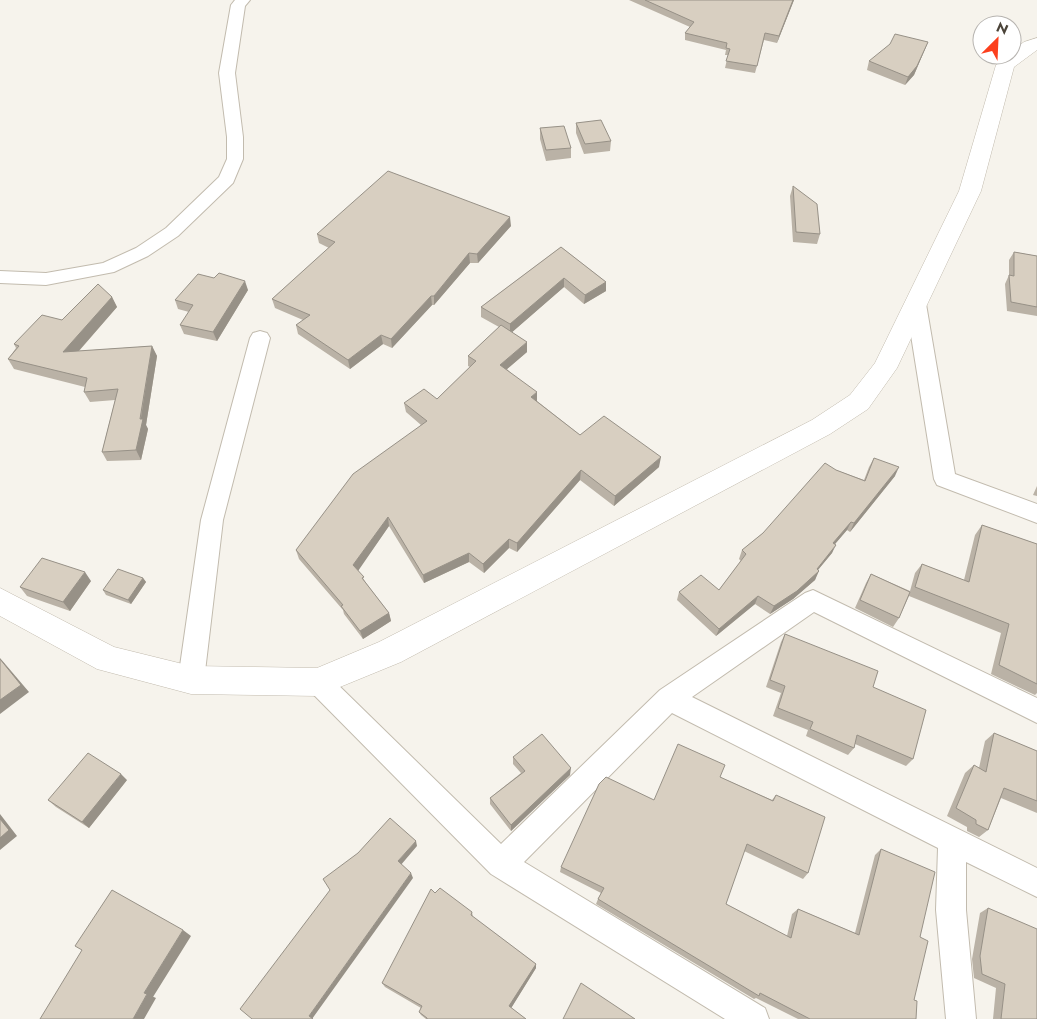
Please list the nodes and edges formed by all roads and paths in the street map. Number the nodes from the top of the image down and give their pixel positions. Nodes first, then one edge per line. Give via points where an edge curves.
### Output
1 (243, 0) edge
2 (1037, 43) edge
3 (0, 277) edge
4 (916, 304) junction
5 (260, 338) dead end
6 (1037, 514) edge
7 (0, 601) edge
8 (190, 680) junction
9 (318, 682) junction
10 (669, 698) junction
11 (1037, 711) edge
12 (952, 840) junction
13 (501, 864) junction
14 (1037, 883) edge
15 (754, 1019) edge
16 (961, 1019) edge

1 - 3 street via 238,5 227,73 235,159 227,179 172,232 142,252 107,268 46,279
2 - 4 street via 1005,65 970,191
4 - 6 street via 946,479
4 - 9 street via 884,368 859,402 844,412 390,652
5 - 8 street via 212,520
7 - 8 street via 108,659
8 - 9 street
9 - 13 street
10 - 11 street via 814,600
10 - 12 street
10 - 13 street
12 - 14 street
12 - 16 street via 951,910
13 - 15 street

